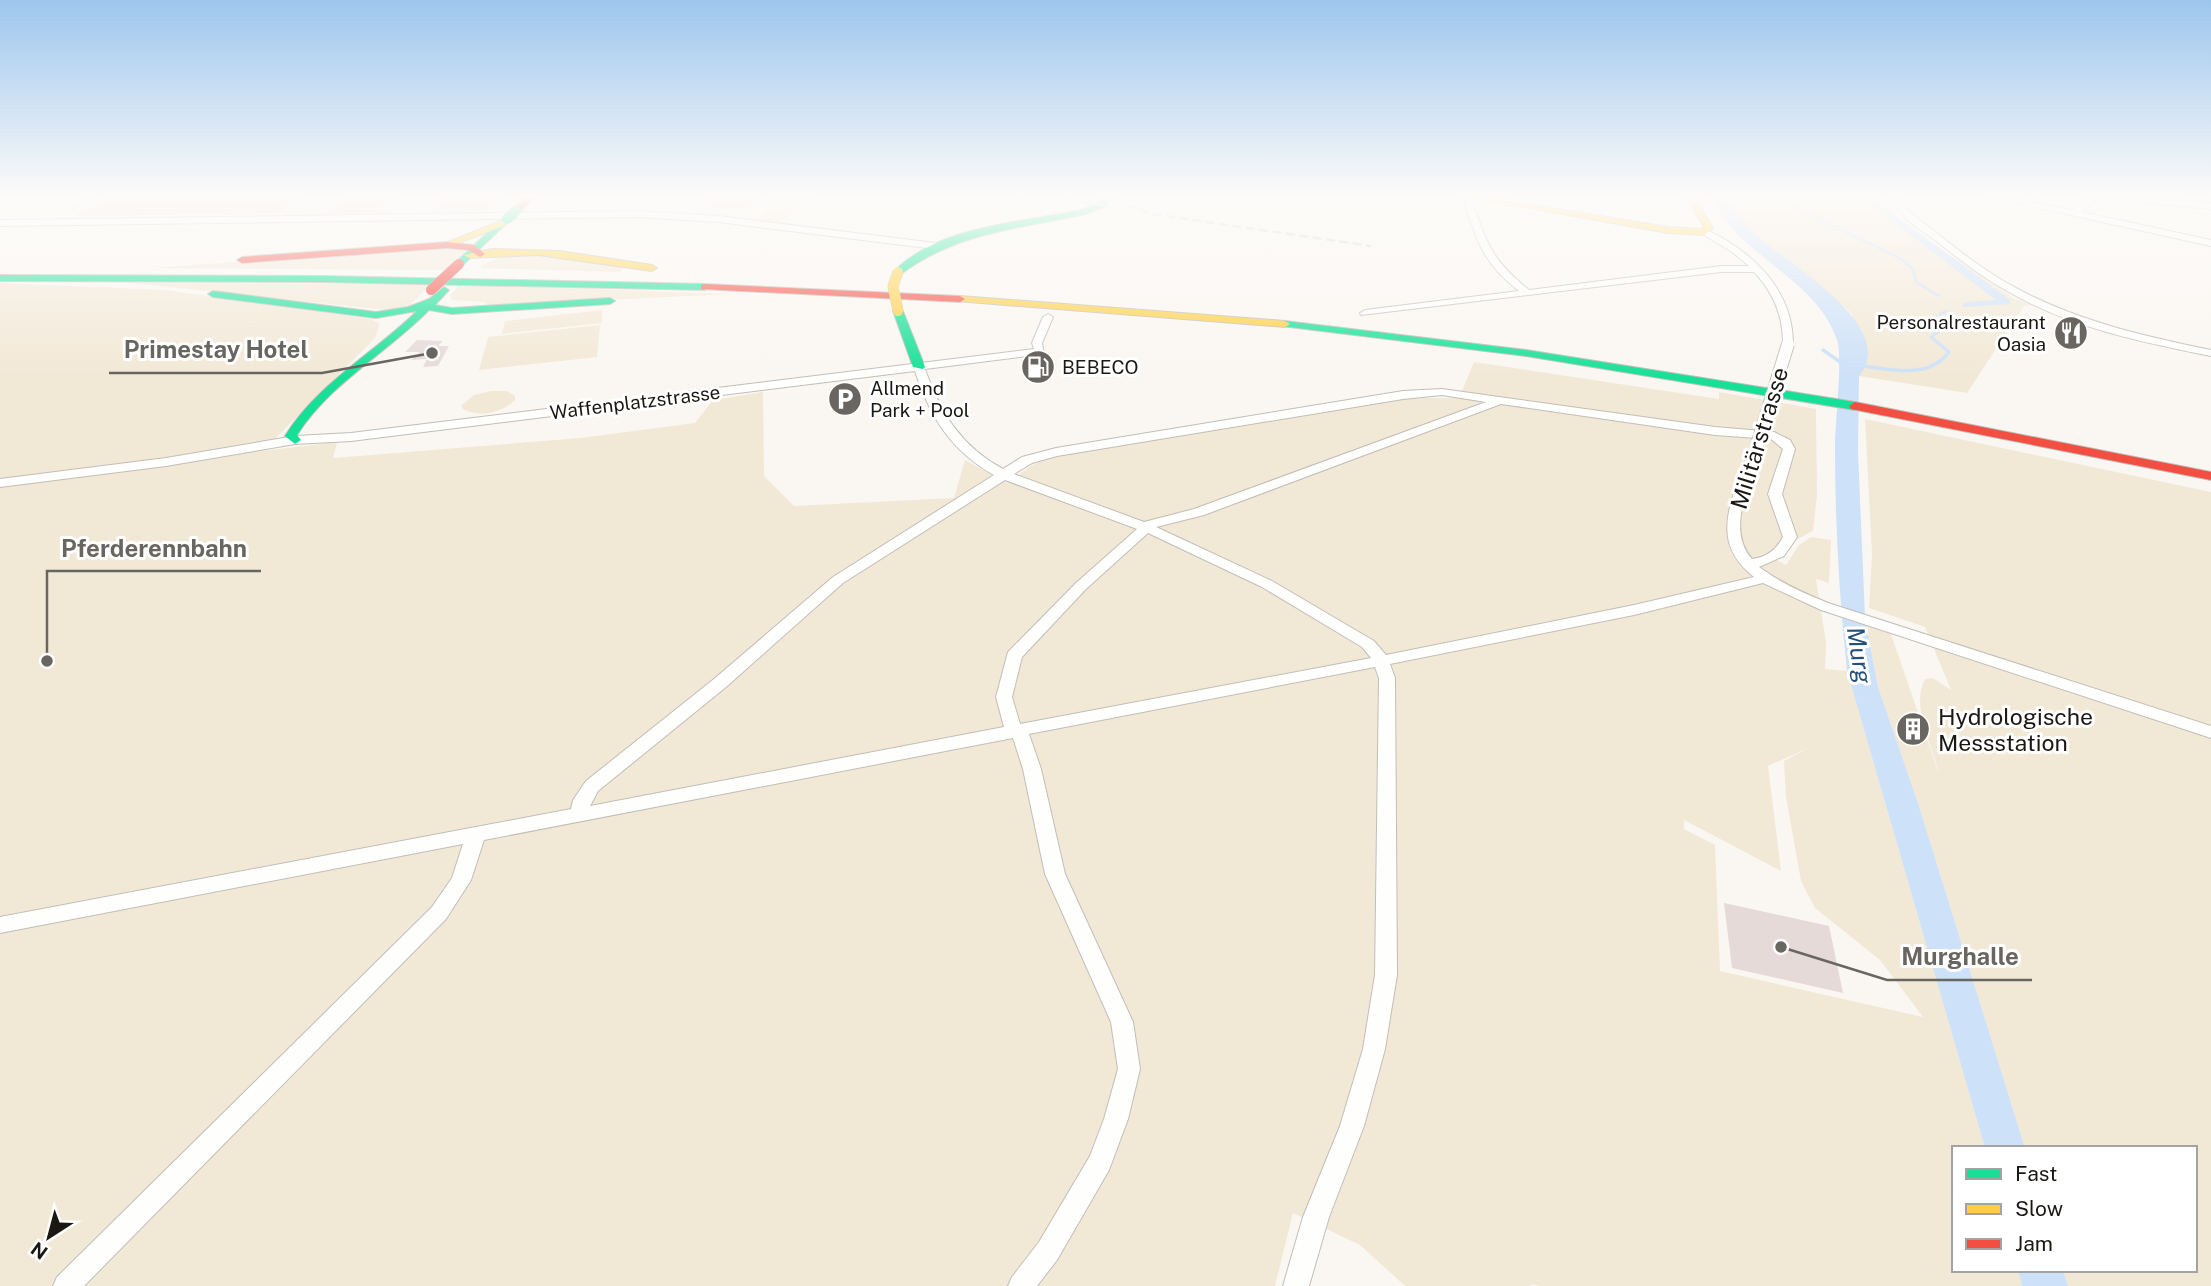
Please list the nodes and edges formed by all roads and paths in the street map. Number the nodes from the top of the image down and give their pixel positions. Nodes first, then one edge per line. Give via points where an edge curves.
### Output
1 (284, 257) edge
2 (472, 257) edge
3 (578, 257) edge
4 (914, 257) edge
5 (1489, 257) edge
6 (1742, 257) edge
7 (1967, 257) edge
8 (1756, 269) junction
9 (0, 271) edge
10 (27, 271) junction
11 (0, 278) edge
12 (841, 285) junction
13 (1526, 292) junction
14 (898, 303) junction
15 (422, 306) junction
16 (452, 311) junction
17 (1365, 313) dead end
18 (1048, 317) dead end
19 (2211, 354) edge
20 (919, 367) junction
21 (1813, 393) junction
22 (1499, 401) junction
23 (1883, 405) junction
24 (295, 440) junction
25 (192, 457) junction
26 (2211, 466) edge
27 (0, 475) edge
28 (1004, 475) junction
29 (2211, 475) edge
30 (0, 483) edge
31 (1145, 527) junction
32 (1749, 564) junction
33 (1767, 578) junction
34 (1882, 625) joint
35 (1381, 660) junction
36 (1016, 731) junction
37 (2211, 732) edge
38 (579, 815) junction
39 (476, 834) junction
40 (0, 925) edge
41 (66, 1286) edge
42 (1021, 1286) edge
43 (1296, 1286) edge

1 - 10 main road
2 - 15 main road, bridge
3 - 12 main road via 674,271
4 - 14 main road, bridge via 898,272 893,286
5 - 13 street via 1497,270
6 - 8 street, Militärstrasse
7 - 19 street via 2014,291 2089,323
8 - 13 street
8 - 32 street, Militärstrasse, bridge via 1783,302 1790,326 1733,526 1738,550
9 - 10 main road
10 - 12 main road via 510,275
11 - 14 main road via 503,281
11 - 15 main road via 149,286 376,315
12 - 21 main road via 1096,300 1333,321 1598,354
13 - 17 street
14 - 16 main road via 710,296
14 - 20 main road
14 - 21 main road via 1100,307 1337,329
15 - 16 main road
15 - 16 main road
15 - 24 main road via 305,416 294,430
18 - 20 street, Waffenplatzstrasse via 1037,343 1040,352
20 - 24 street, Waffenplatzstrasse via 351,437
20 - 28 street via 950,436 964,452
21 - 23 main road
22 - 28 street via 1442,392 1403,395 1056,452 1027,460
22 - 31 street via 1199,512
22 - 32 street via 1781,439 1789,449 1776,498 1790,537 1769,561
23 - 26 main road
23 - 29 main road
24 - 25 street, Waffenplatzstrasse
25 - 27 street, Waffenplatzstrasse via 167,455
25 - 30 street, Waffenplatzstrasse
28 - 31 street
28 - 38 street via 838,580 592,786
31 - 35 street via 1267,584 1368,644
31 - 36 street via 1014,656 1004,697
32 - 33 street, Militärstrasse
33 - 34 street, Militärstrasse via 1802,598
33 - 35 street via 1634,610
34 - 37 street, Militärstrasse
35 - 36 street
35 - 43 street via 1387,678 1386,975 1374,1049 1352,1126 1316,1217
36 - 38 street
36 - 42 street via 1032,769 1055,874 1122,1022 1129,1069 1100,1162 1048,1251
38 - 39 street
39 - 40 street
39 - 41 street via 455,892 423,931

